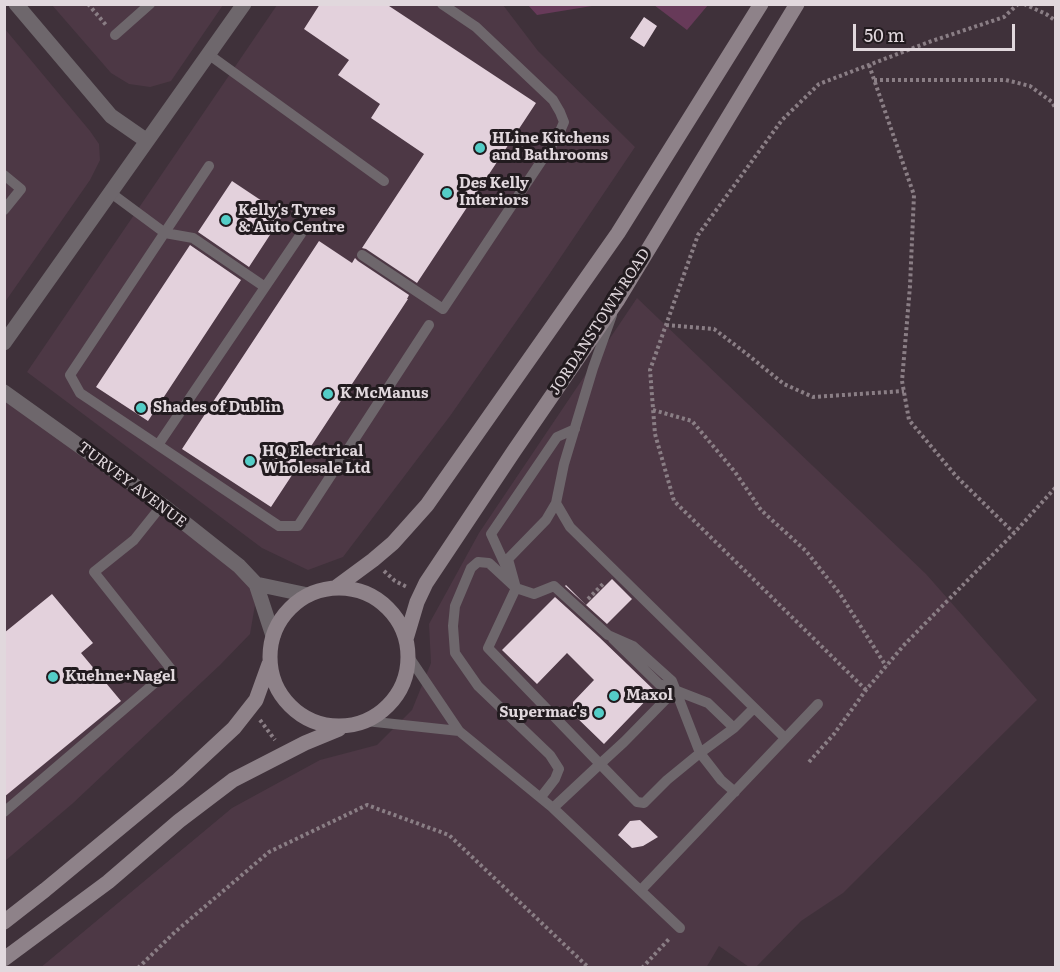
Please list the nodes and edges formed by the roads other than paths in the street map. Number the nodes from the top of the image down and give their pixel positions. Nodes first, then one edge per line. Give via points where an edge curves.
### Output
1 (16, 4) edge
2 (150, 4) edge
3 (244, 4) edge
4 (442, 4) edge
5 (761, 4) edge
6 (797, 4) edge
7 (115, 34) road end
8 (208, 54) junction
9 (147, 141) junction
10 (209, 166) dead end
11 (4, 175) edge
12 (384, 181) dead end
13 (111, 193) junction
14 (4, 210) edge
15 (165, 232) junction
16 (301, 234) dead end
17 (362, 255) dead end
18 (265, 287) junction
19 (617, 301) junction
20 (429, 325) dead end
21 (4, 343) edge
22 (4, 392) edge
23 (575, 429) junction
24 (158, 445) junction
25 (556, 503) junction
26 (162, 505) junction
27 (256, 584) junction
28 (335, 588) junction
29 (516, 588) junction
30 (308, 595) junction
31 (273, 636) junction
32 (406, 639) junction
33 (409, 657) junction
34 (269, 664) junction
35 (675, 690) junction
36 (818, 704) dead end
37 (754, 708) junction
38 (366, 722) junction
39 (345, 727) junction
40 (734, 728) junction
41 (459, 731) junction
42 (785, 738) junction
43 (700, 753) junction
44 (600, 764) junction
45 (735, 792) junction
46 (541, 798) junction
47 (552, 808) junction
48 (4, 812) edge
49 (641, 890) junction
50 (4, 922) edge
51 (680, 928) road end
52 (4, 959) edge

1 - 9 street via 111,116
2 - 7 lane
3 - 8 street
4 - 17 lane via 476,27 553,100 564,122 443,309
5 - 28 main road via 624,223 427,505 393,543
6 - 19 main road, JORDANSTOWN ROAD
8 - 9 street
8 - 12 lane
9 - 13 street
10 - 15 lane
11 - 14 lane via 21,189
13 - 15 lane
13 - 21 street
15 - 18 lane via 194,238
15 - 24 lane via 70,375 80,393
16 - 18 lane
18 - 24 lane
19 - 23 lane
19 - 32 main road, JORDANSTOWN ROAD via 426,583
20 - 24 lane via 298,526 279,526
22 - 26 street, TURVEY AVENUE
23 - 25 lane
23 - 29 lane via 557,437 491,534
25 - 29 lane via 546,520 508,559
25 - 37 lane via 570,527
26 - 27 street, TURVEY AVENUE
26 - 48 lane via 134,540 94,572 171,669
27 - 30 street
27 - 31 street, TURVEY AVENUE
28 - 30 main road
28 - 32 main road via 360,591 381,602 398,620
29 - 35 lane via 534,594 554,586 608,635 633,646 672,681
29 - 44 lane via 488,648
29 - 46 lane via 489,563 478,562 471,568 454,606 456,652 478,686 550,755 559,769
30 - 31 main road via 288,609
31 - 34 main road
32 - 33 main road
33 - 38 main road via 398,694 385,710
33 - 41 lane
34 - 39 main road via 276,687 288,705 304,718
34 - 50 main road via 256,700 234,728 178,780
35 - 40 lane via 708,703
35 - 43 lane
35 - 44 lane
36 - 42 lane
37 - 40 lane
37 - 42 lane
38 - 39 main road
38 - 41 lane
39 - 52 main road via 233,780 108,882
40 - 43 lane
41 - 46 lane
42 - 45 lane
43 - 44 lane via 644,803 637,802
43 - 45 lane
44 - 47 lane
45 - 49 lane
46 - 47 lane
47 - 49 lane
49 - 51 lane

